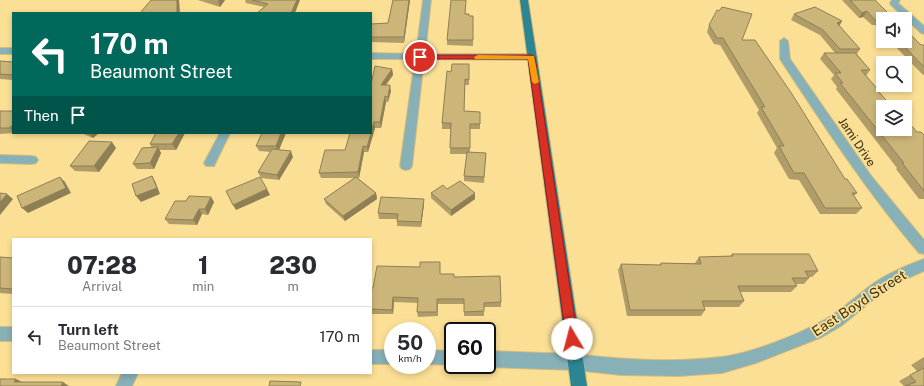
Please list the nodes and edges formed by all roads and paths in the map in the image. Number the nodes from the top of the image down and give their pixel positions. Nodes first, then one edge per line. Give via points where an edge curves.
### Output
1 (428, 0) edge
2 (524, 0) edge
3 (896, 0) edge
4 (924, 32) edge
5 (784, 41) dead end
6 (0, 51) edge
7 (12, 51) edge
8 (372, 56) edge
9 (420, 57) junction
10 (532, 57) junction
11 (224, 134) edge
12 (0, 159) edge
13 (32, 160) dead end
14 (210, 163) dead end
15 (406, 166) dead end
16 (924, 249) edge
17 (924, 265) edge
18 (0, 334) edge
19 (12, 334) edge
20 (384, 357) edge
21 (372, 358) edge
22 (496, 359) edge
23 (575, 362) junction
24 (130, 374) edge
25 (124, 386) edge
26 (579, 386) edge

1 - 9 street
2 - 10 main road
3 - 4 street via 894,3 898,8
5 - 16 street, Jami Drive via 785,59 871,184
6 - 7 street
8 - 9 street
9 - 10 street
9 - 15 street
10 - 23 main road
11 - 14 street
12 - 13 street
17 - 23 street, East Boyd Street via 894,278 817,332 756,356 722,365 679,368 621,367
18 - 19 street
20 - 21 street
22 - 23 street, East Boyd Street
23 - 26 main road
24 - 25 street

